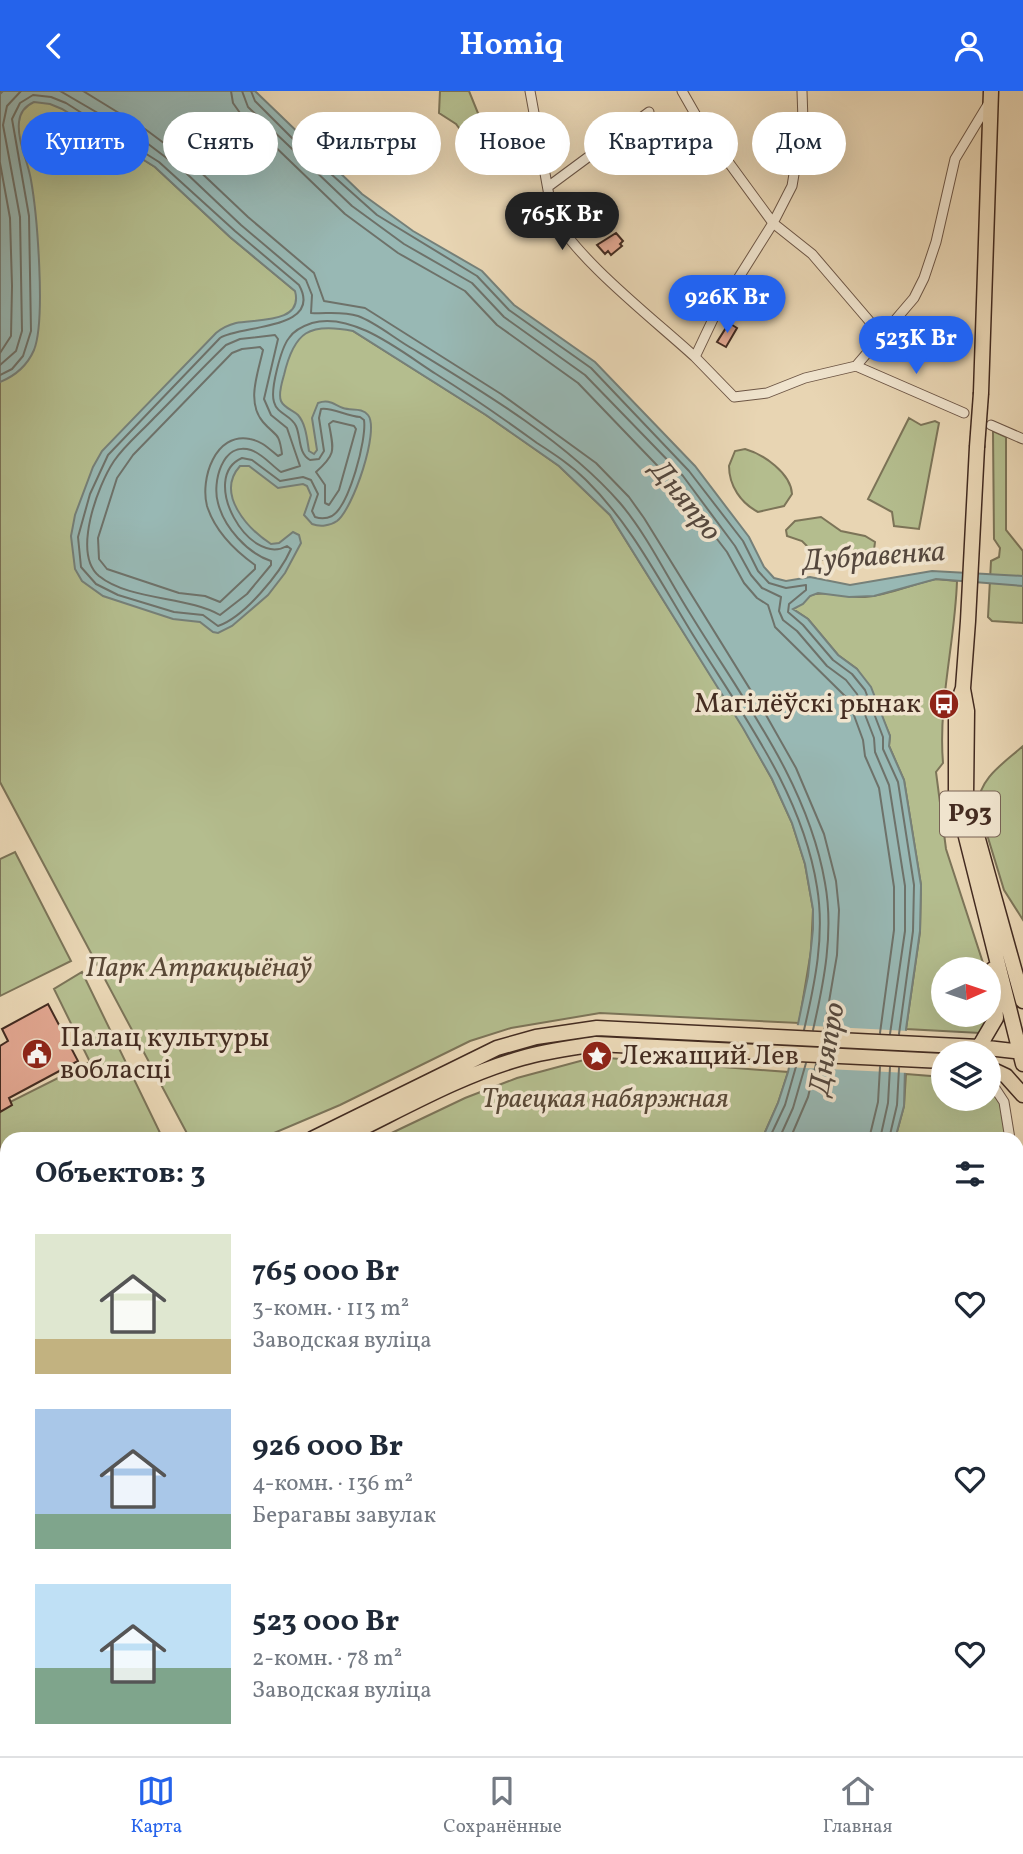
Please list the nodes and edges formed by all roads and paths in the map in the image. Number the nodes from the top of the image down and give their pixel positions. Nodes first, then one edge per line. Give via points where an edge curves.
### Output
1 (530, 91) edge
2 (681, 91) edge
3 (802, 91) edge
4 (991, 95) edge
5 (584, 160) edge
6 (549, 186) junction
7 (773, 223) junction
8 (883, 337) junction
9 (695, 357) junction
10 (856, 366) junction
11 (964, 413) dead end
12 (991, 425) dead end
13 (1023, 439) edge
14 (963, 688) junction
15 (983, 906) junction
16 (1023, 1001) edge
17 (983, 1041) edge
18 (931, 1045) edge
19 (1001, 1053) edge
20 (1022, 1058) edge
21 (931, 1060) edge
22 (1001, 1062) edge
23 (1001, 1074) edge
24 (1023, 1095) edge
25 (1001, 1097) edge
26 (1004, 1101) junction
27 (326, 1132) edge
28 (355, 1132) edge
29 (1009, 1132) edge

1 - 6 street
2 - 7 street
3 - 7 street via 804,113 792,186
4 - 8 street via 956,159 924,278
4 - 14 main road, Р93, bridge via 981,393
5 - 6 street
6 - 9 street via 559,228
7 - 8 street via 812,254
7 - 9 street via 714,317
8 - 10 street
9 - 10 street via 734,397 767,393
10 - 11 street
12 - 13 street
14 - 15 main road, Р93 via 956,708 956,797
14 - 16 main road, Р93 via 966,796
15 - 17 main road via 997,1007
15 - 20 main road, Р93
18 - 27 main road via 597,1028 497,1048
19 - 20 main road
20 - 22 main road
21 - 28 main road via 596,1044 499,1065
23 - 24 main road
24 - 26 street
25 - 26 street
26 - 29 street

